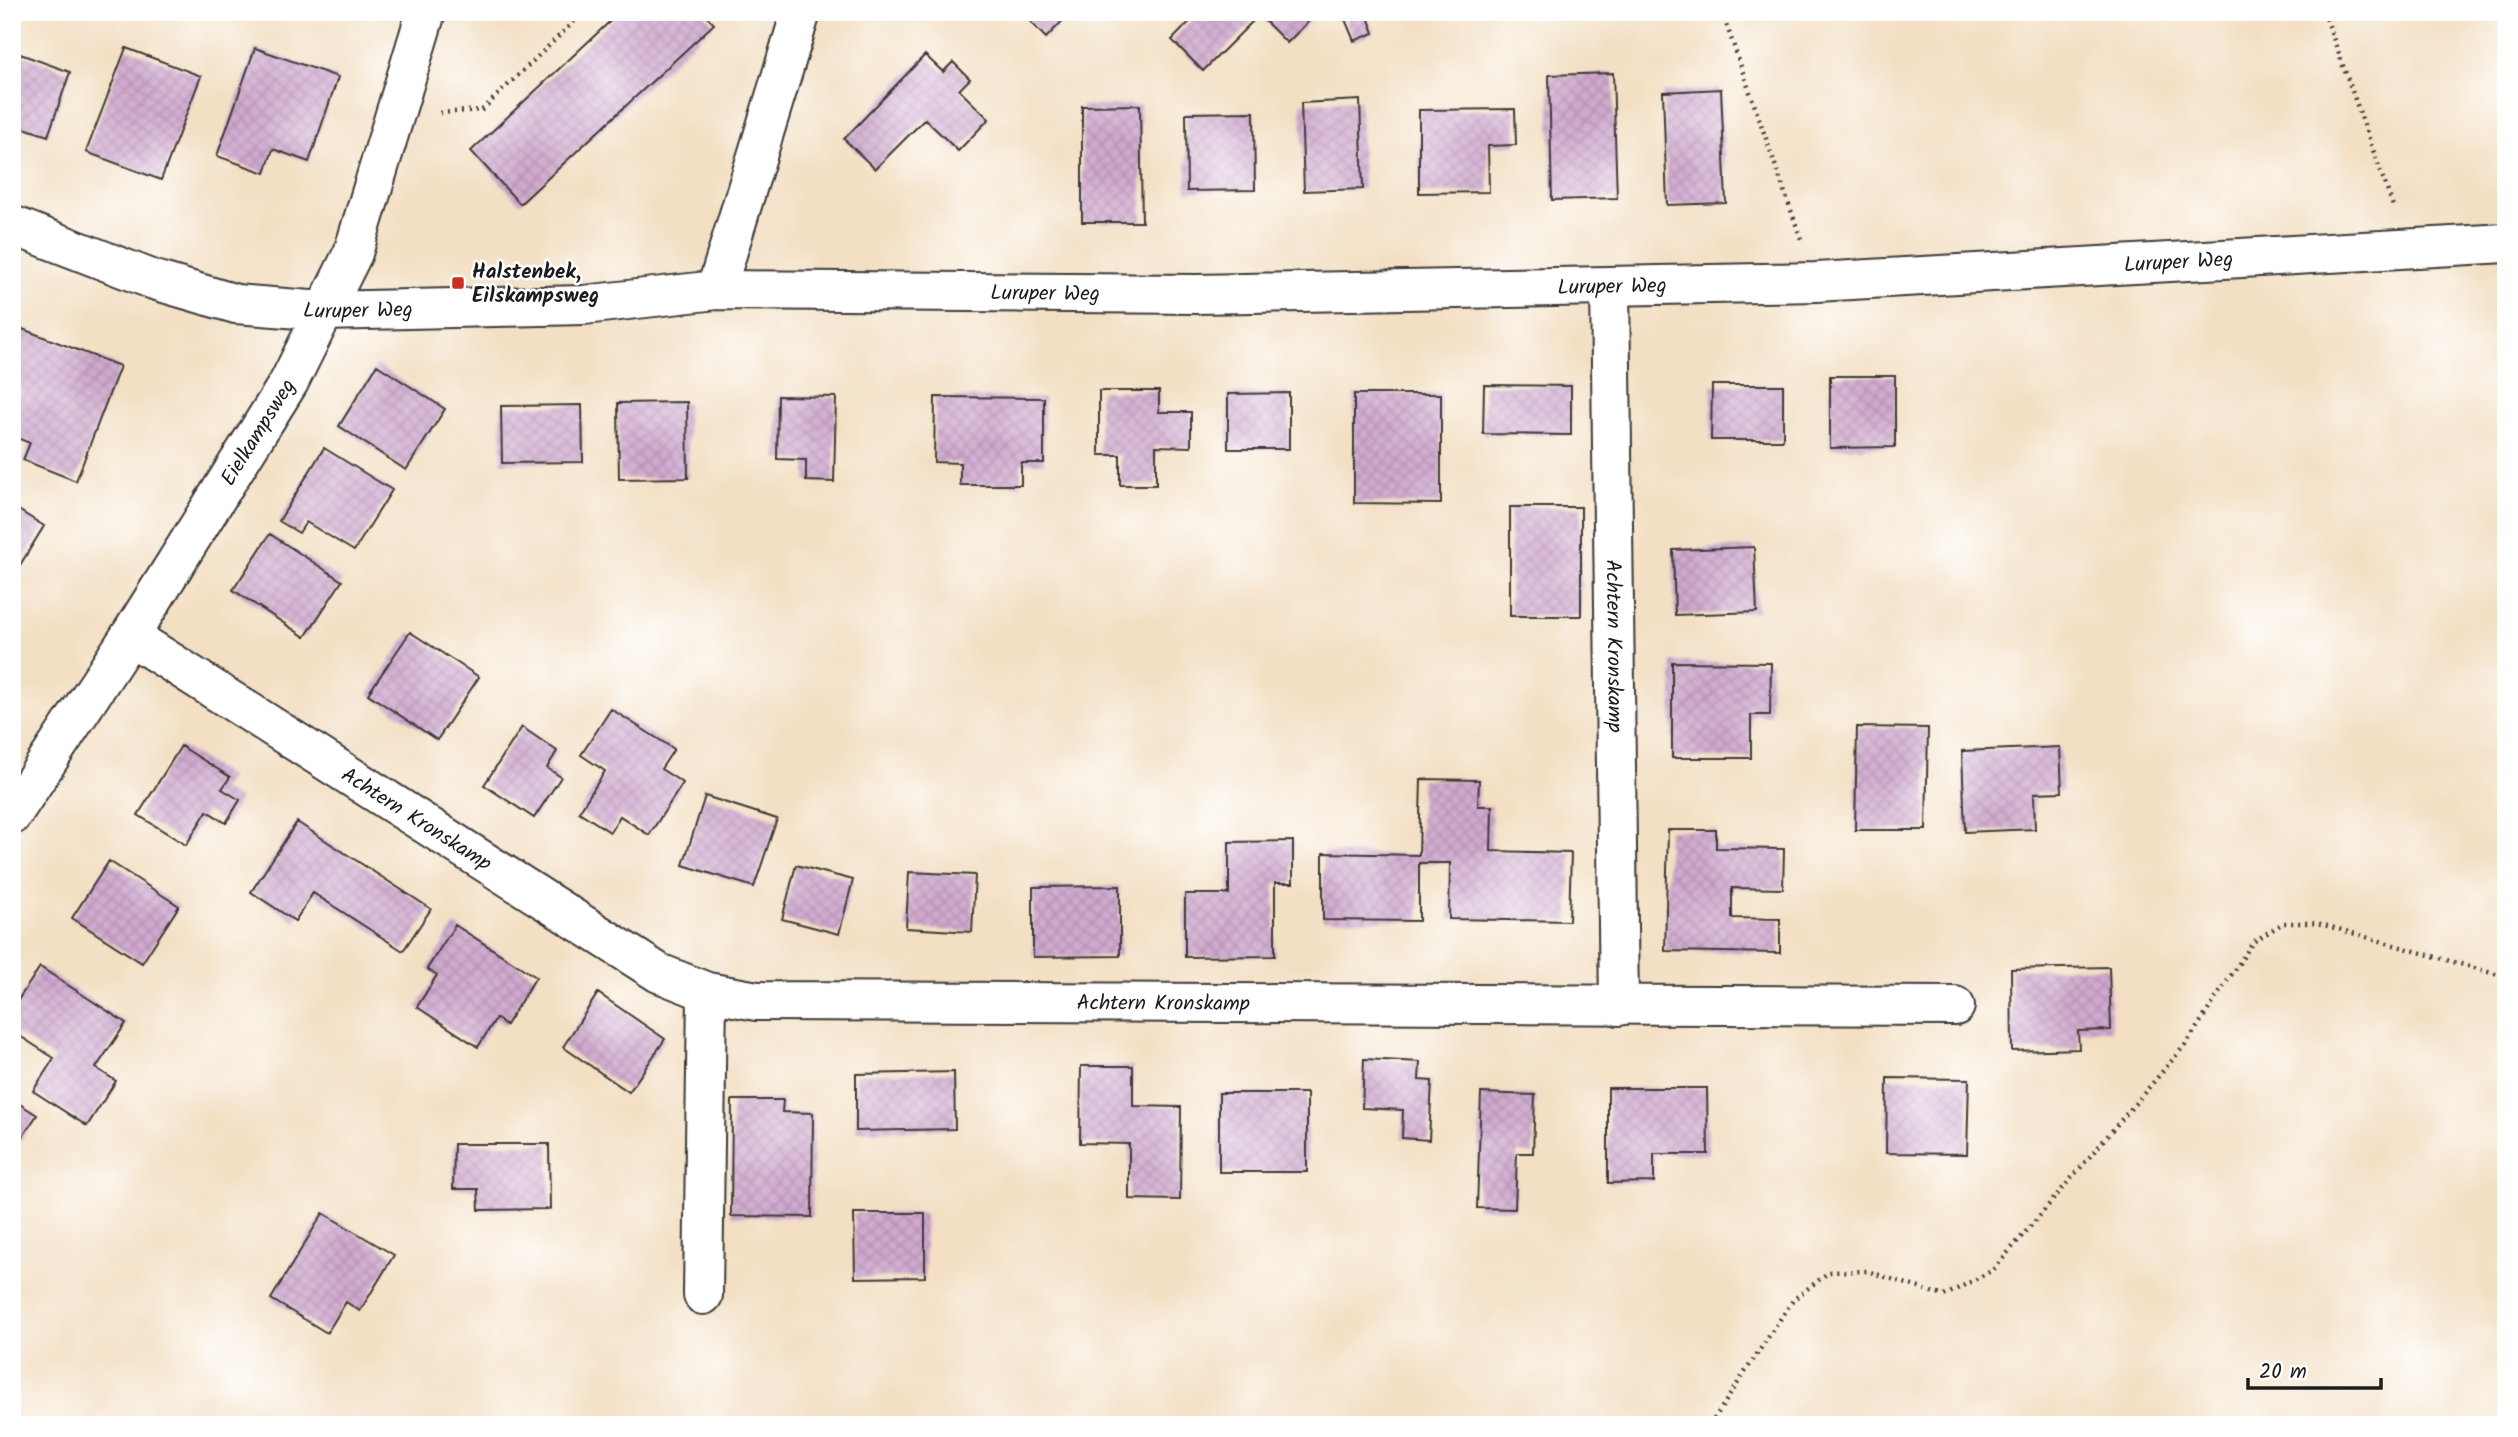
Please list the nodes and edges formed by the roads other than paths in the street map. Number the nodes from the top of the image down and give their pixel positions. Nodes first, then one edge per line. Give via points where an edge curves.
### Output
1 (426, 12) edge
2 (801, 12) edge
3 (12, 225) edge
4 (2506, 243) edge
5 (1611, 286) junction
6 (716, 290) junction
7 (323, 311) junction
8 (130, 636) junction
9 (12, 815) edge
10 (707, 992) junction
11 (1619, 1006) junction
12 (1955, 1006) dead end
13 (703, 1295) dead end

1 - 7 street, Eielkampsweg via 353,253
2 - 6 street
3 - 7 street, Luruper Weg via 154,280 236,304
4 - 5 street, Luruper Weg via 1816,282
5 - 6 street, Luruper Weg via 1196,294
5 - 11 street, Achtern Kronskamp
6 - 7 street, Luruper Weg via 584,305
7 - 8 street, Eielkampsweg via 289,382
8 - 9 street, Eielkampsweg
8 - 10 street, Achtern Kronskamp via 659,973
10 - 11 street, Achtern Kronskamp via 757,1001
10 - 13 street
11 - 12 street, Achtern Kronskamp

